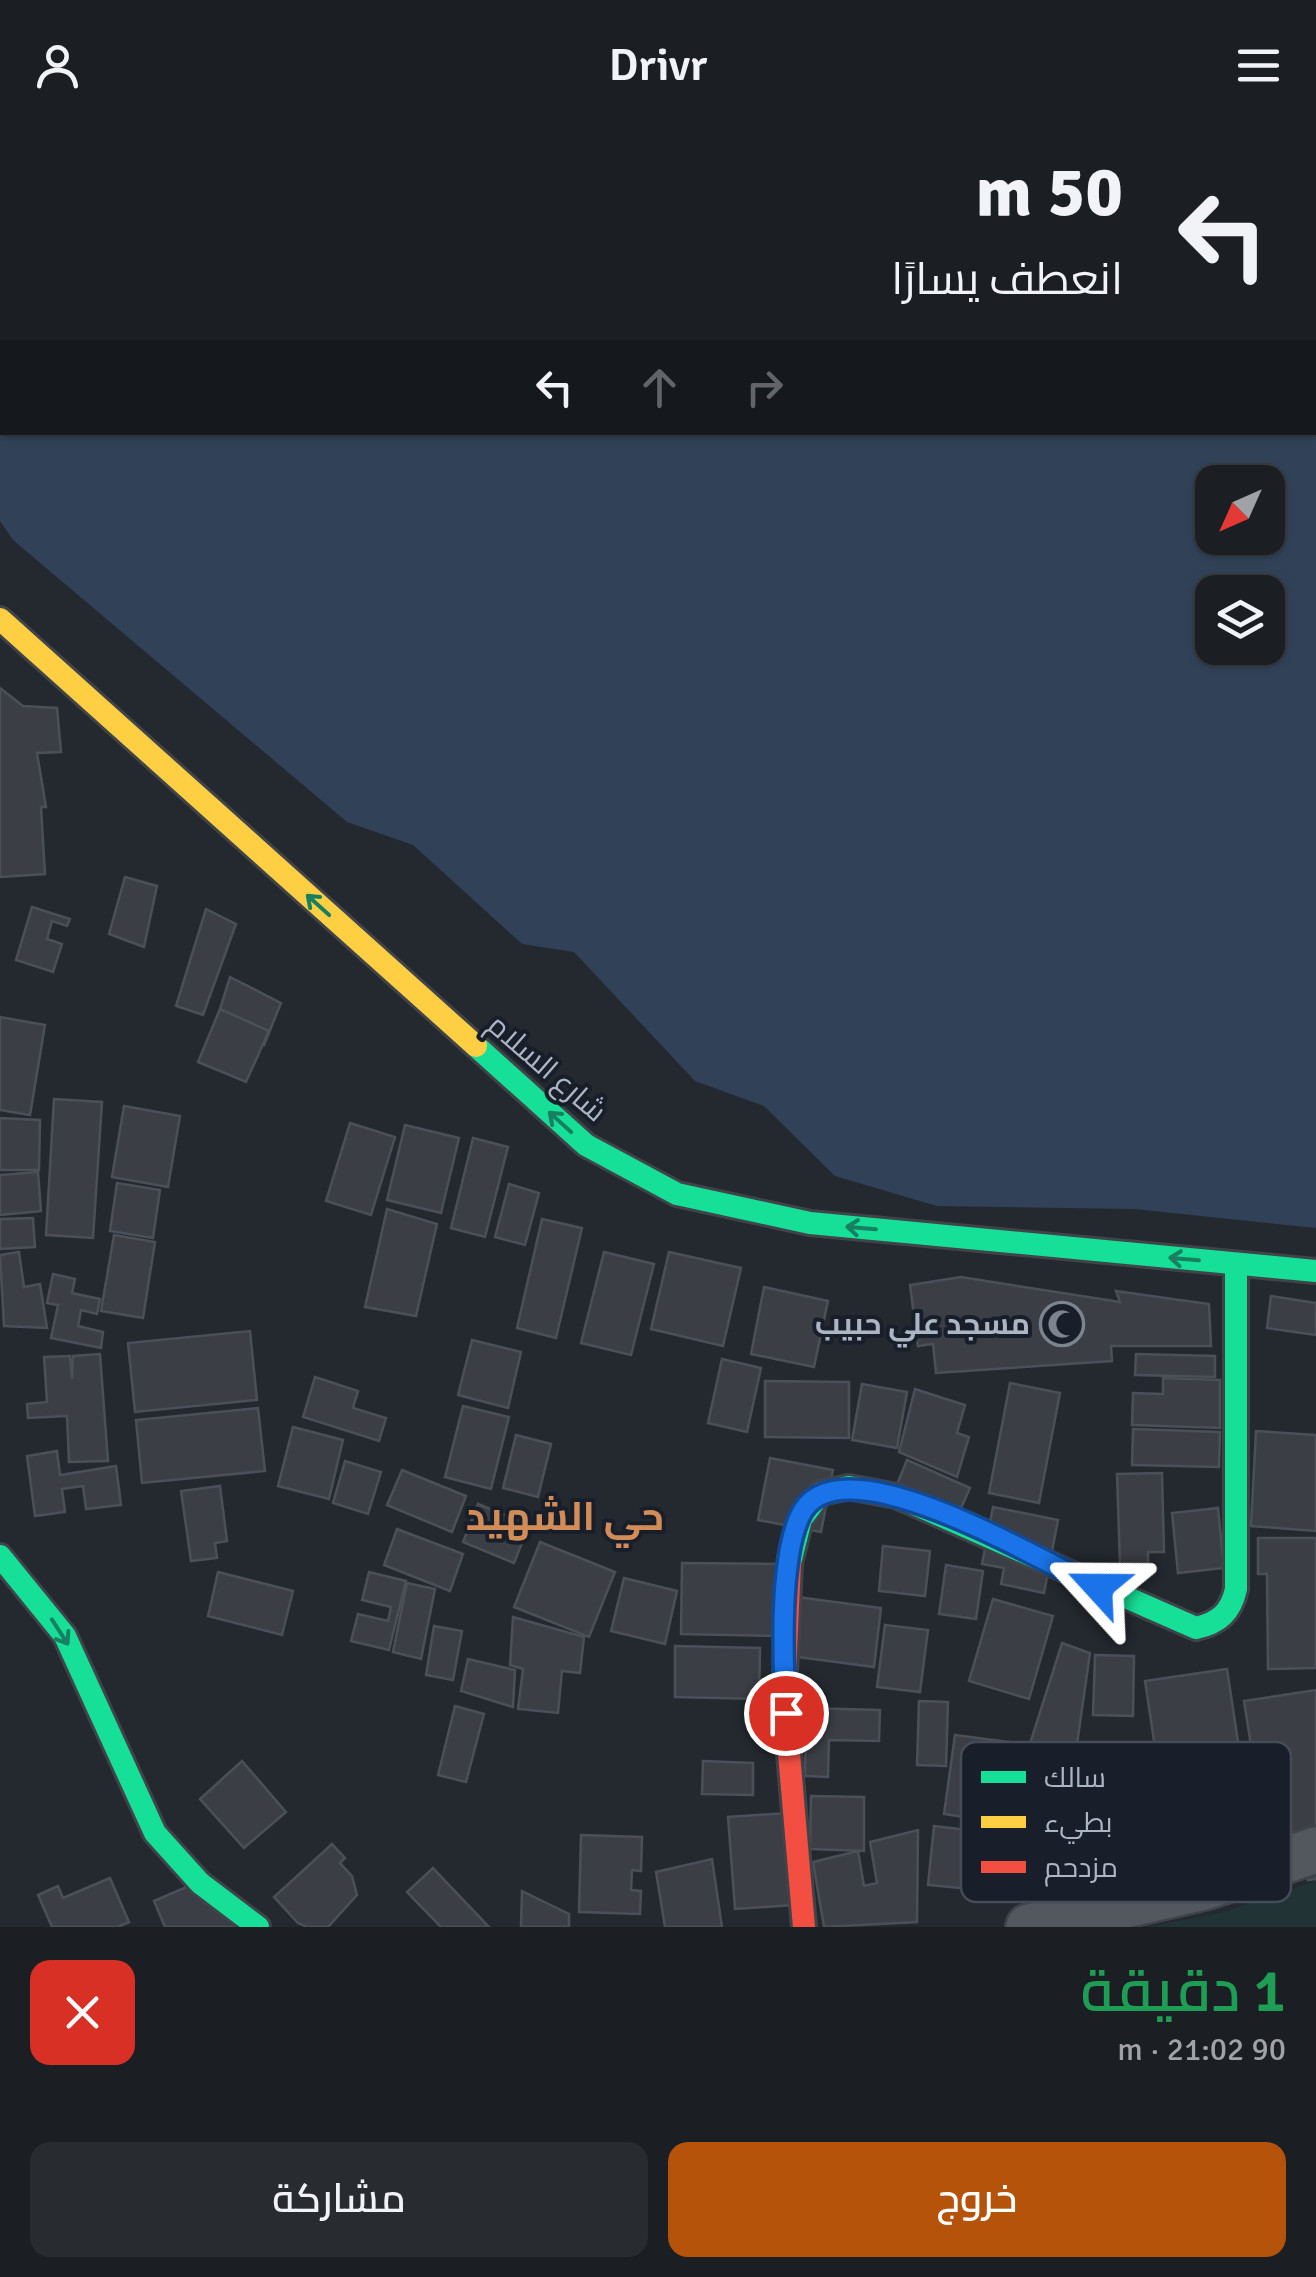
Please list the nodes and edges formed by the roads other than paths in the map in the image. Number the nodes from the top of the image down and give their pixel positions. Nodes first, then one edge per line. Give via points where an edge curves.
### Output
1 (0, 618) edge
2 (1236, 1264) junction
3 (1316, 1271) edge
4 (0, 1556) edge
5 (1316, 1850) edge
6 (1291, 1858) edge
7 (1138, 1902) edge
8 (258, 1927) edge
9 (804, 1927) edge
10 (1028, 1927) edge

2 -> 1 main road, شارع السلام via 810,1223 677,1194 586,1145
2 - 3 main road, شارع السلام
2 - 9 main road via 1236,1590 1219,1622 1196,1628 896,1496 846,1486 820,1494 800,1513 782,1641
4 -> 8 main road via 65,1636 155,1833 200,1883
5 - 6 street
7 - 10 street

